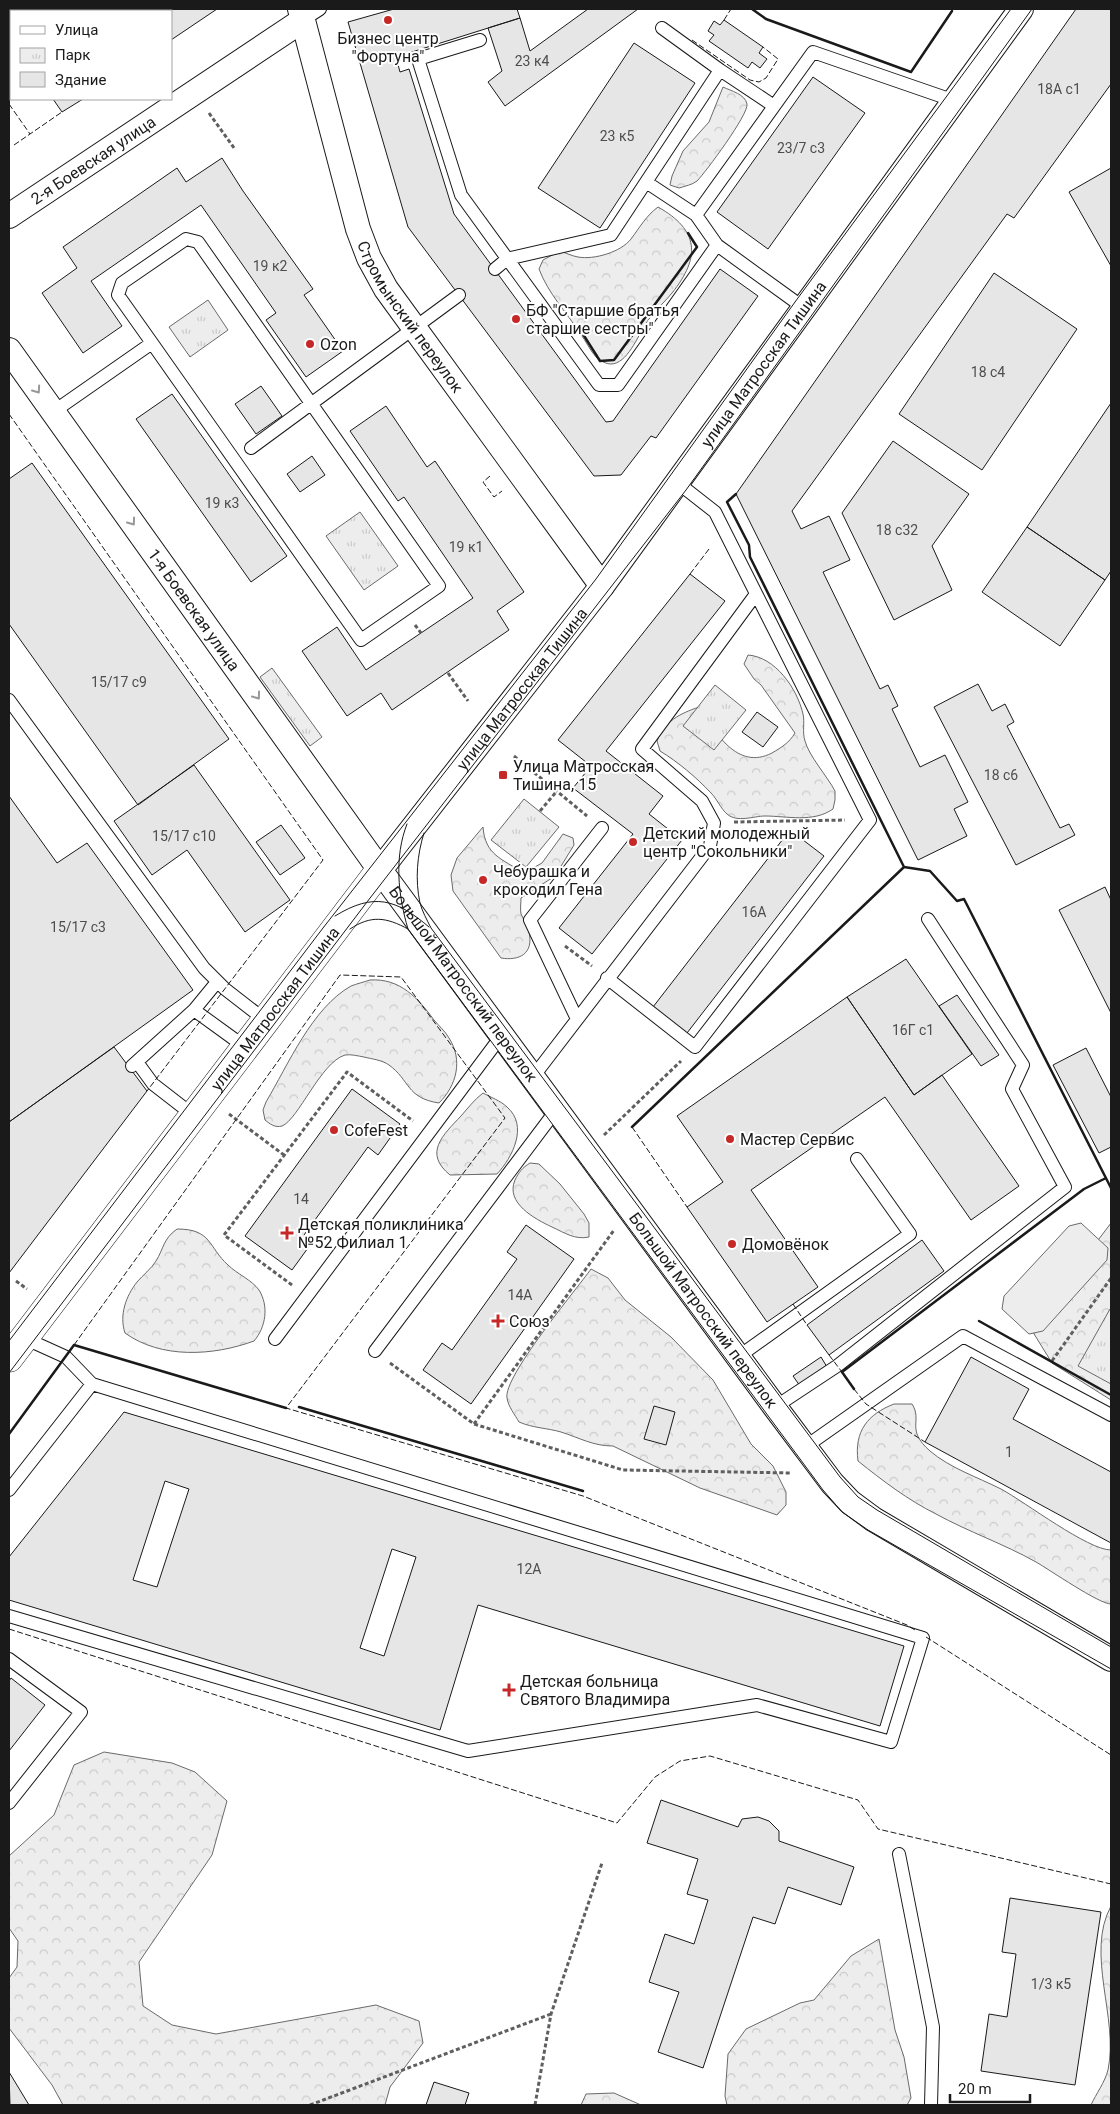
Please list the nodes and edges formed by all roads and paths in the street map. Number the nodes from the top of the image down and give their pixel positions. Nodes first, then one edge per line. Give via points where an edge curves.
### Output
1 (1021, 9) edge
2 (307, 12) edge
3 (662, 28) dead end
4 (480, 40) dead end
5 (720, 70) junction
6 (955, 101) junction
7 (774, 106) junction
8 (210, 113) dead end
9 (234, 148) dead end
10 (646, 182) junction
11 (696, 215) junction
12 (9, 216) edge
13 (717, 245) junction
14 (507, 259) junction
15 (494, 269) dead end
16 (459, 295) dead end
17 (804, 308) junction
18 (415, 328) junction
19 (152, 343) junction
20 (9, 350) edge
21 (311, 404) junction
22 (53, 412) junction
23 (251, 448) dead end
24 (678, 483) junction
25 (602, 586) junction
26 (756, 594) junction
27 (448, 672) dead end
28 (9, 700) edge
29 (468, 701) dead end
30 (514, 756) dead end
31 (557, 791) junction
32 (540, 811) dead end
33 (870, 820) junction
34 (714, 823) junction
35 (602, 828) joint
36 (380, 870) junction
37 (928, 919) dead end
38 (530, 920) junction
39 (607, 978) junction
40 (218, 982) junction
41 (194, 1010) junction
42 (577, 1018) junction
43 (265, 1020) junction
44 (502, 1035) junction
45 (245, 1047) junction
46 (695, 1047) junction
47 (533, 1077) junction
48 (557, 1109) junction
49 (228, 1114) dead end
50 (193, 1115) junction
51 (429, 1133) junction
52 (602, 1137) dead end
53 (284, 1155) junction
54 (857, 1159) dead end
55 (614, 1230) dead end
56 (1111, 1278) edge
57 (16, 1281) dead end
58 (28, 1289) dead end
59 (307, 1296) junction
60 (275, 1339) dead end
61 (16, 1348) edge
62 (375, 1351) joint
63 (738, 1357) junction
64 (1051, 1361) dead end
65 (92, 1384) junction
66 (774, 1408) junction
67 (1111, 1415) edge
68 (474, 1424) junction
69 (805, 1447) junction
70 (793, 1473) dead end
71 (9, 1490) edge
72 (9, 1616) edge
73 (9, 1659) edge
74 (1111, 1659) edge
75 (9, 1803) edge
76 (899, 1854) dead end
77 (602, 1863) dead end
78 (551, 2014) junction
79 (310, 2105) edge
80 (535, 2105) edge
81 (931, 2105) edge

1 - 6 street, улица Матросская Тишина
2 - 12 street, 2-я Боевская улица
2 - 18 street, Стромынский переулок via 358,229 386,289
3 - 5 lane
4 - 14 lane via 418,59 461,195
5 - 7 lane
5 - 10 lane
6 - 7 lane via 813,52
6 - 17 street, улица Матросская Тишина
7 - 11 lane
8 - 9 path
10 - 11 lane
10 - 14 lane via 611,235
11 - 13 lane
13 - 14 lane via 618,385 599,385
13 - 17 lane
14 - 15 lane
16 - 18 lane
17 - 24 street, улица Матросская Тишина
18 - 21 lane
18 - 25 street, Стромынский переулок
19 - 21 lane via 118,295 122,283 186,239 198,242
19 - 21 lane via 361,640 439,586
19 - 22 lane
20 -> 22 street, 1-я Боевская улица
21 - 23 lane
22 -> 36 street, 1-я Боевская улица
24 - 25 street, улица Матросская Тишина
24 - 26 lane via 715,512
25 - 36 street, улица Матросская Тишина
26 - 33 lane
26 - 34 lane via 642,749 702,801
27 - 29 path
28 - 40 lane via 204,968
30 - 31 path
31 - 32 path
31 - 35 path
33 - 34 path
33 - 46 lane
34 - 39 lane via 710,846
35 - 38 lane
36 - 43 street, улица Матросская Тишина
36 - 44 street, Большой Матросский переулок
37 - 66 lane via 1023,1065 1012,1089 1065,1187 837,1366
38 - 39 path
38 - 42 lane
39 - 42 lane
39 - 46 lane
40 - 41 lane
40 - 43 lane
41 - 45 lane
41 - 50 lane via 135,1064 153,1084
42 - 47 lane
43 - 45 street, улица Матросская Тишина
44 - 47 street, Большой Матросский переулок
44 - 51 lane
45 - 50 street, улица Матросская Тишина
46 - 52 path
47 - 48 street, Большой Матросский переулок
48 - 62 lane
48 - 63 street, Большой Матросский переулок
49 - 53 path
50 - 61 street, улица Матросская Тишина
51 - 53 path via 346,1072
51 - 59 lane
53 - 59 path via 224,1235
54 - 63 lane via 910,1234
55 - 68 path
56 - 64 path
57 - 58 path
59 - 60 lane
61 - 65 lane via 66,1357
62 - 68 path
63 - 66 street, Большой Матросский переулок
65 - 71 lane
65 - 72 lane via 923,1638 891,1742 757,1705 468,1751
66 - 69 street, Большой Матросский переулок
67 - 69 lane via 963,1336
68 - 70 path via 623,1470
69 - 74 street, Большой Матросский переулок via 850,1502 873,1519
73 - 75 lane via 81,1712
76 - 81 lane via 933,2027
77 - 78 path
78 - 79 path
78 - 80 path

